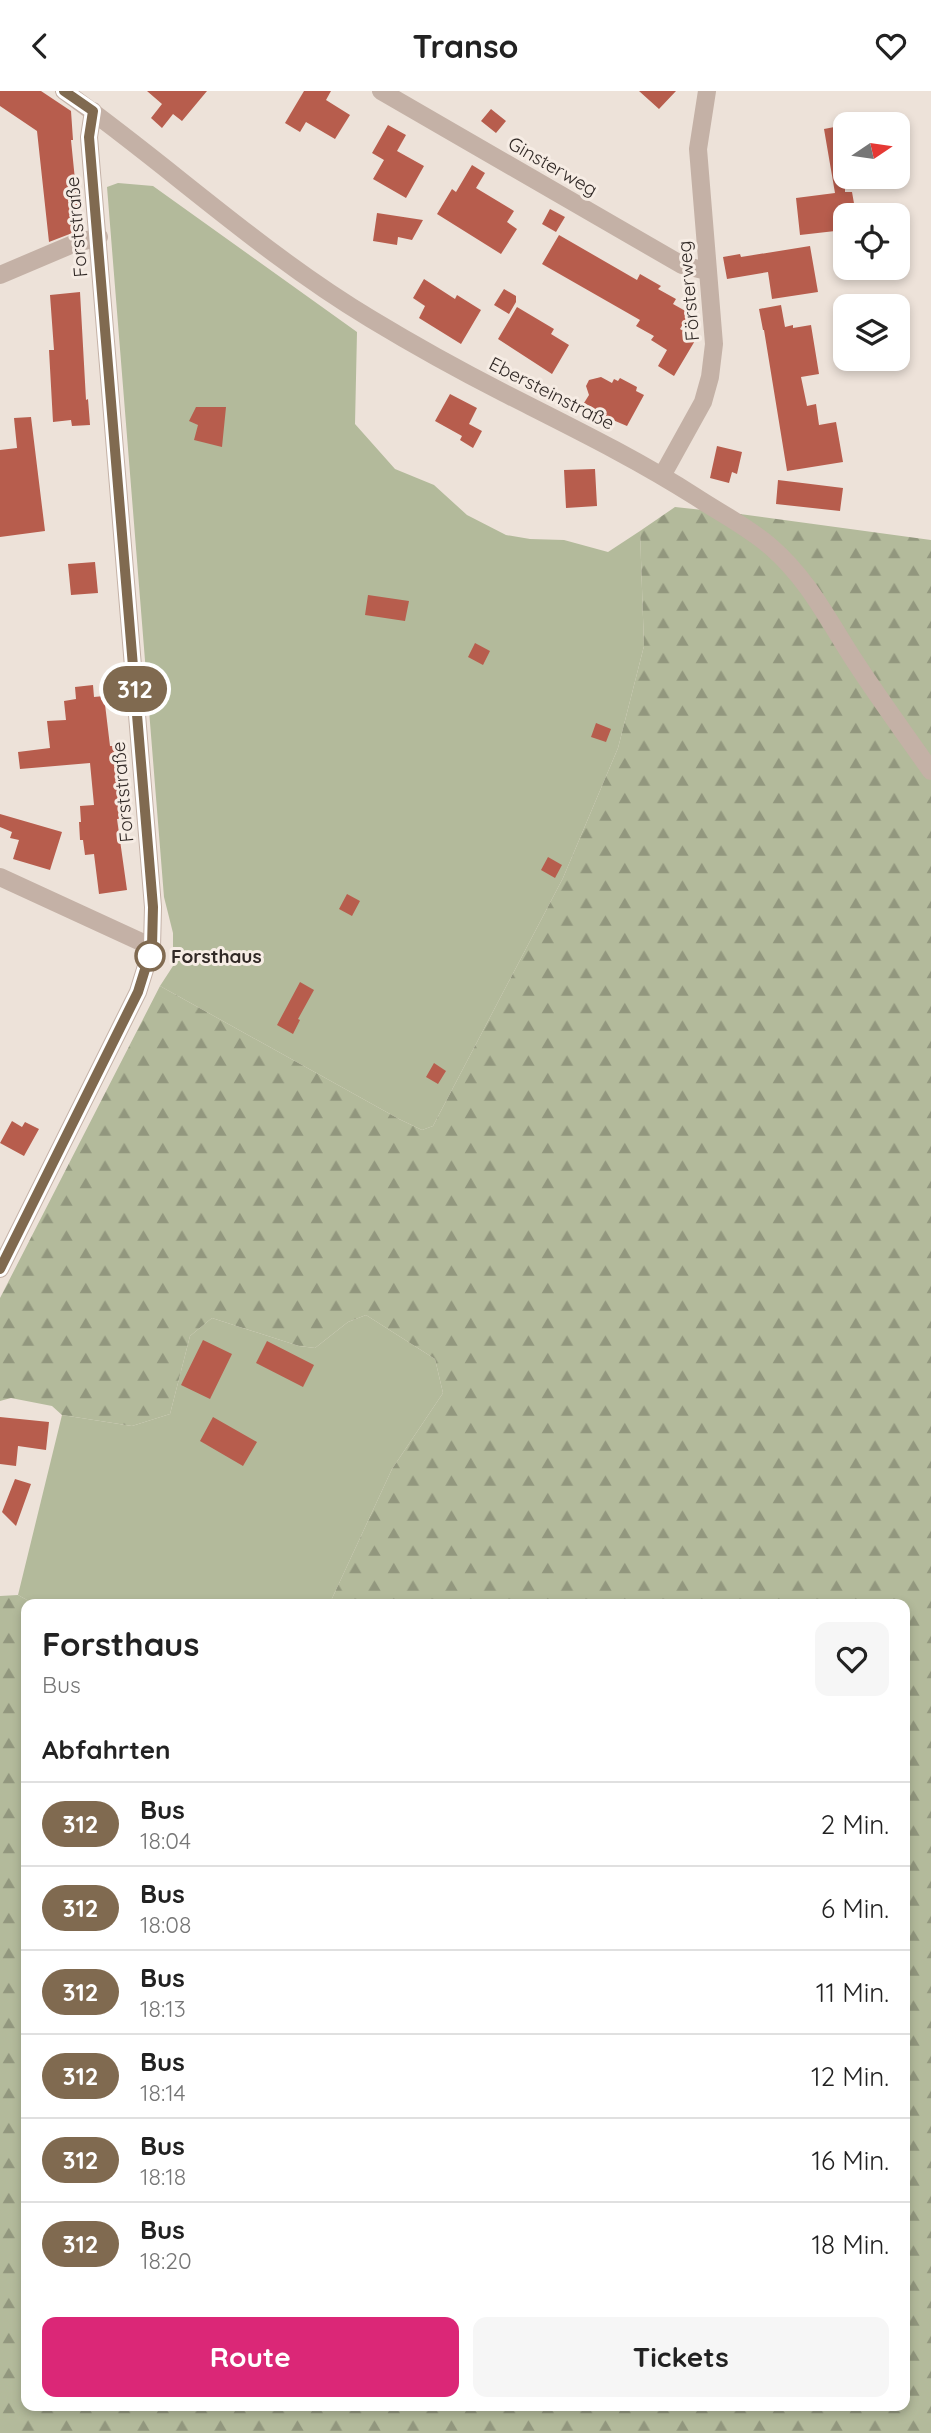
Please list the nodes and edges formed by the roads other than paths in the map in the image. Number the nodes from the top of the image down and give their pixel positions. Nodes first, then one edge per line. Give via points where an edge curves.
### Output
1 (64, 91) edge
2 (381, 91) edge
3 (707, 91) edge
4 (93, 111) junction
5 (99, 237) junction
6 (707, 271) junction
7 (0, 275) edge
8 (662, 476) junction
9 (931, 771) edge
10 (0, 877) edge
11 (152, 947) junction
12 (0, 1269) edge

1 - 4 street, Ebersteinstraße
2 - 6 street, Ginsterweg via 682,265
3 - 6 street, Försterweg via 698,149
4 - 5 street, Forststraße via 89,137
4 - 8 street, Ebersteinstraße via 288,265 360,312
5 - 7 street
5 - 11 street, Forststraße via 153,907
6 - 8 street, Försterweg via 714,344 710,377 699,410
8 - 9 street, Ebersteinstraße via 743,525 797,572
10 - 11 street
11 - 12 street, Forststraße via 138,992

